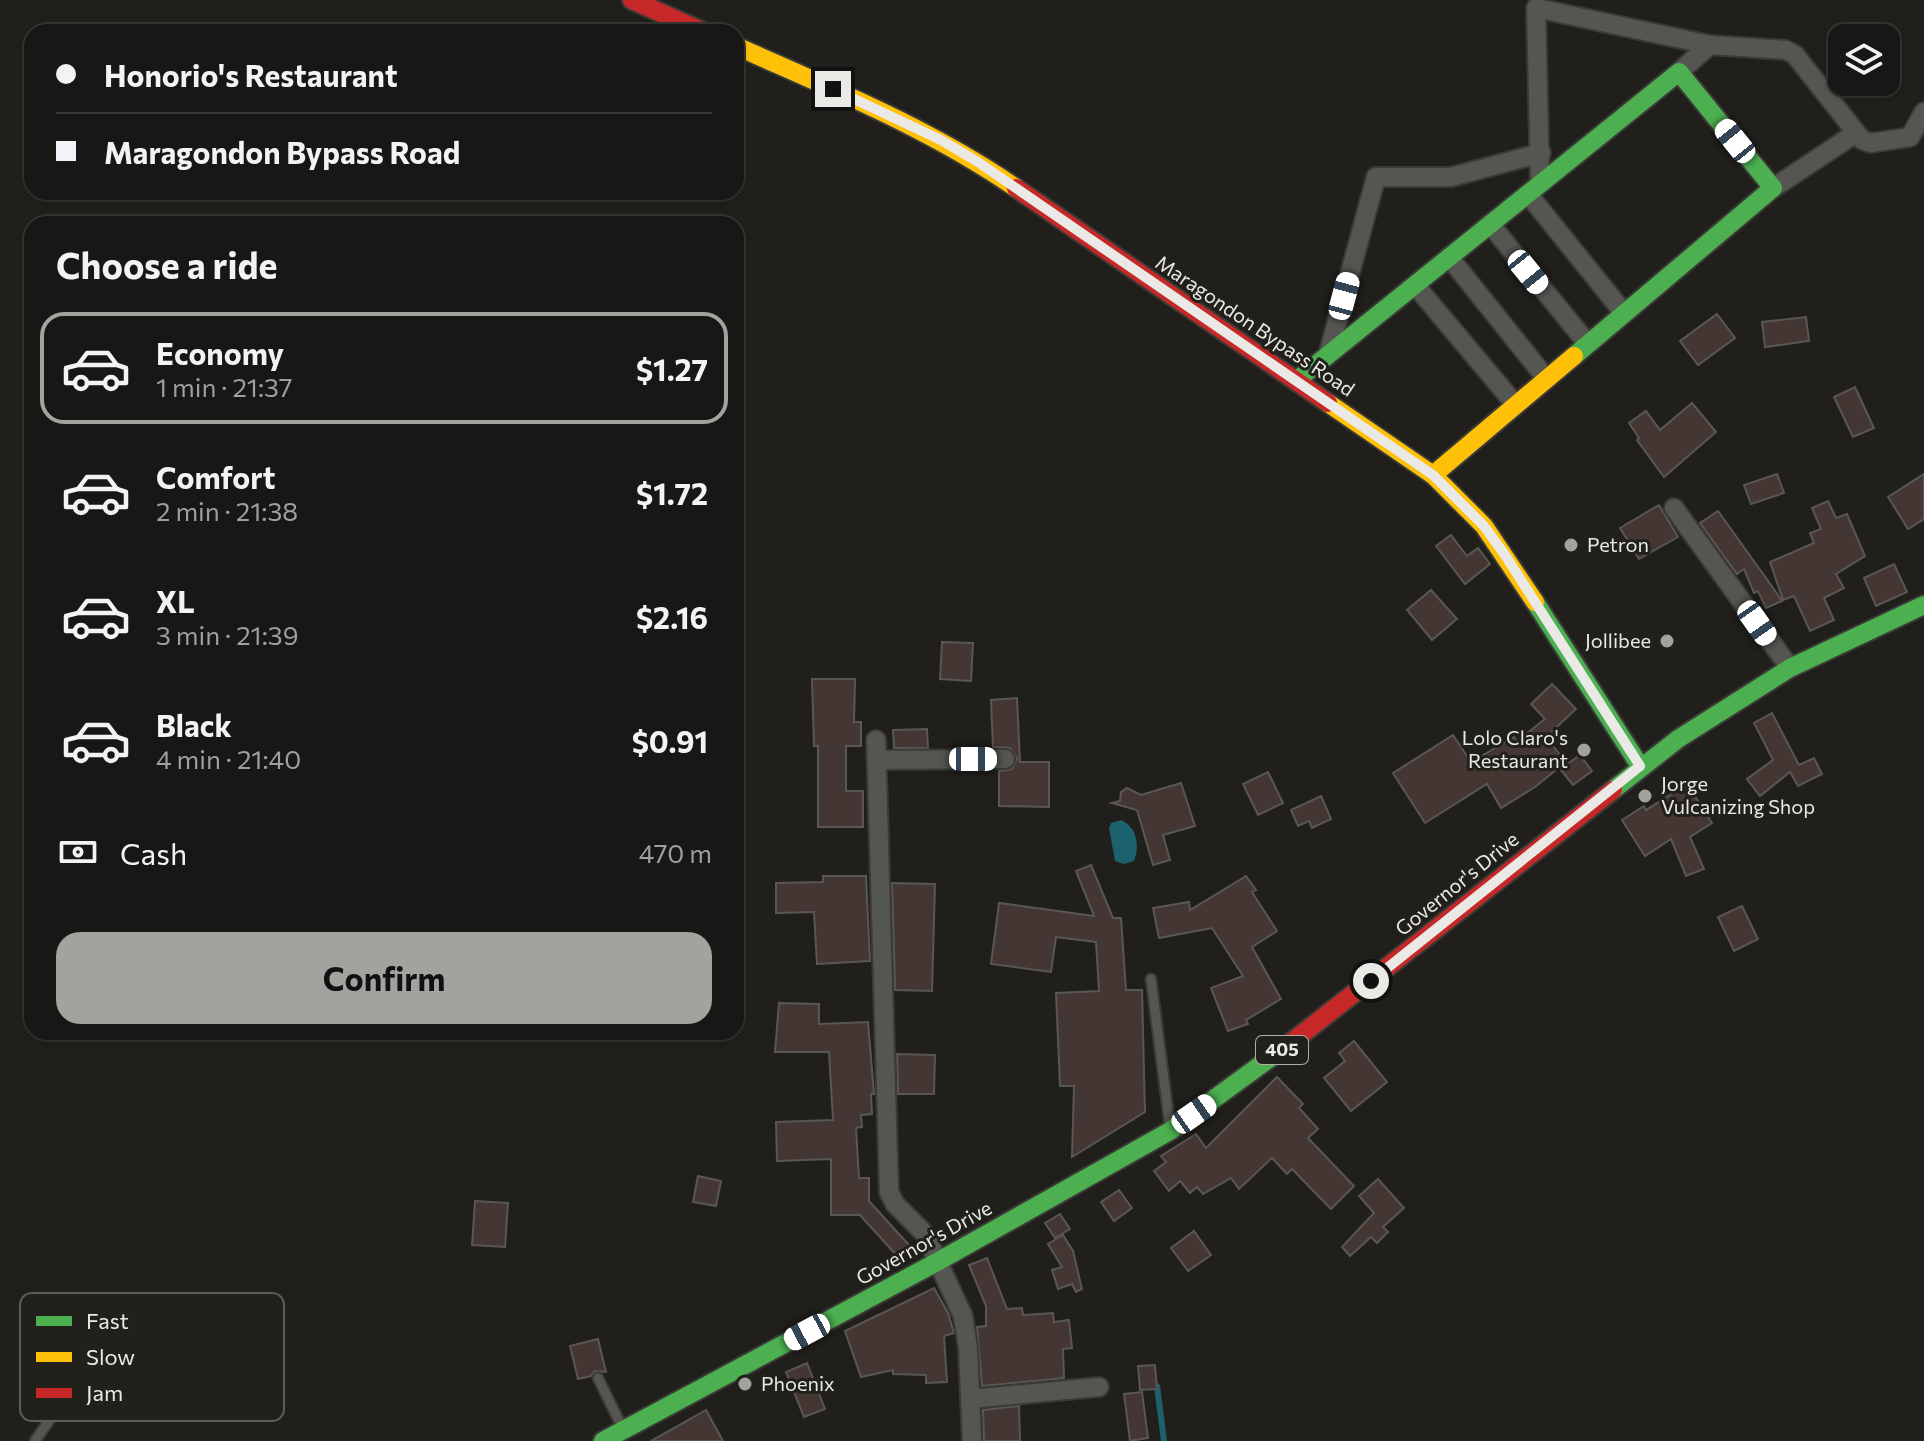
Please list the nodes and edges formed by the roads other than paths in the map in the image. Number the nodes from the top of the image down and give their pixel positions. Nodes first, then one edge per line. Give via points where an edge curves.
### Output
1 (632, 0) edge
2 (686, 24) edge
3 (1710, 45) junction
4 (744, 50) edge
5 (1679, 72) junction
6 (1924, 112) edge
7 (1856, 133) junction
8 (1541, 153) junction
9 (1773, 188) junction
10 (1534, 189) junction
11 (1490, 224) junction
12 (1449, 257) junction
13 (1415, 285) junction
14 (1623, 312) junction
15 (1587, 343) junction
16 (1328, 355) junction
17 (1545, 377) junction
18 (1297, 380) junction
19 (1514, 403) junction
20 (1433, 475) junction
21 (1674, 508) dead end
22 (1924, 605) edge
23 (1790, 668) junction
24 (876, 740) dead end
25 (1005, 759) dead end
26 (877, 760) junction
27 (1640, 766) junction
28 (1151, 979) dead end
29 (1170, 1131) junction
30 (937, 1262) junction
31 (598, 1378) dead end
32 (1099, 1387) dead end
33 (970, 1399) junction
34 (49, 1421) edge
35 (624, 1430) junction
36 (35, 1441) edge
37 (603, 1441) edge
38 (972, 1441) edge

1 - 2 main road
3 - 5 street
3 - 7 street via 1775,48 1795,55
3 - 8 street via 1536,8
4 - 18 main road, Maragondon Bypass Road via 895,117 978,162
5 - 9 main road
5 - 10 main road
6 - 7 street via 1910,137 1901,141 1871,143
7 - 9 street
8 - 10 street
8 - 16 street via 1451,177 1376,177
9 - 14 main road
10 - 11 main road
10 - 14 street
11 - 12 main road
11 - 15 street
12 - 13 main road
12 - 17 street
13 - 16 main road
13 - 19 street
14 - 15 main road
15 - 17 main road
16 - 18 main road
17 - 19 main road
18 - 20 main road, Maragondon Bypass Road
19 - 20 main road
20 - 27 main road, Maragondon Bypass Road via 1505,555
21 - 23 street
22 - 23 main road, Governor's Drive / 405
23 - 27 main road, Governor's Drive / 405
24 - 26 street
25 - 26 street
26 - 30 street via 889,1192 925,1234
27 - 29 main road, Governor's Drive / 405 via 1264,1064
28 - 29 lane
29 - 30 main road, Governor's Drive / 405
30 - 33 street via 963,1316
30 - 35 main road, Governor's Drive / 405
31 - 35 lane
32 - 33 street
33 - 38 street
34 - 36 lane
35 - 37 main road, Governor's Drive / 405

